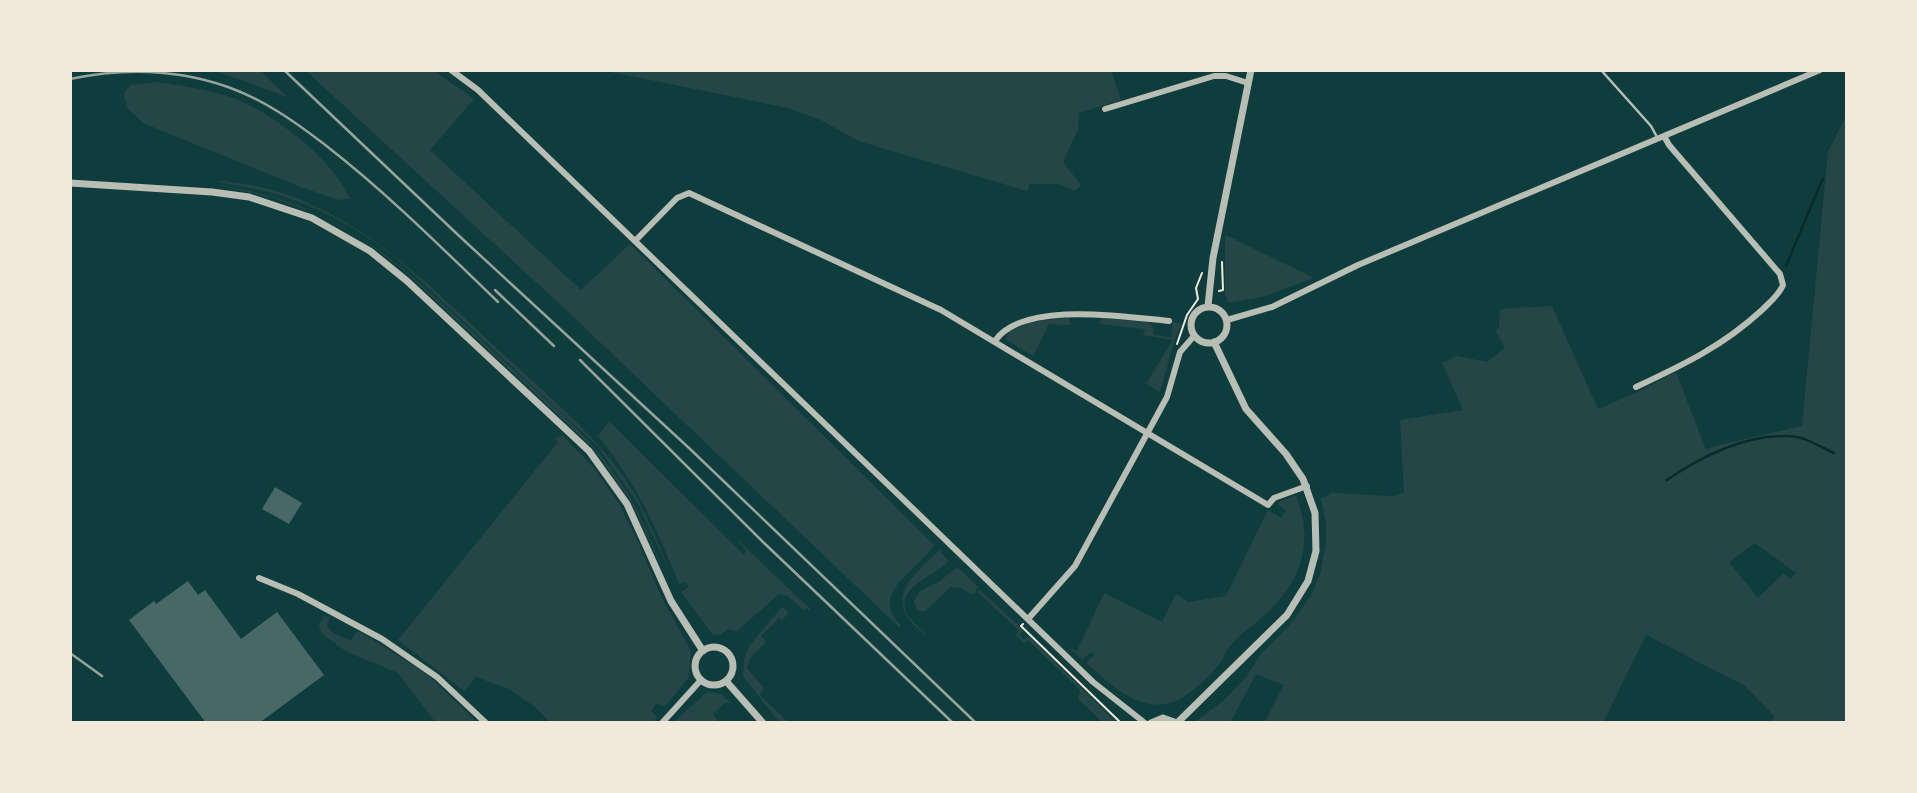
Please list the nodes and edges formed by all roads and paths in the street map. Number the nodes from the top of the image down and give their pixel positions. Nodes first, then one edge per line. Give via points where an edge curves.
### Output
1 (451, 70) edge
2 (1251, 70) edge
3 (1601, 70) edge
4 (1819, 70) edge
5 (1248, 83) junction
6 (1105, 109) dead end
7 (1661, 138) junction
8 (71, 183) edge
9 (635, 241) junction
10 (1222, 263) dead end
11 (1200, 276) dead end
12 (1196, 289) junction
13 (1202, 290) dead end
14 (1217, 291) dead end
15 (1208, 306) junction
16 (1227, 320) junction
17 (1169, 321) dead end
18 (1194, 336) junction
19 (995, 341) junction
20 (1214, 342) junction
21 (1180, 346) dead end
22 (1636, 387) dead end
23 (1148, 432) junction
24 (1307, 486) junction
25 (259, 578) dead end
26 (1028, 619) junction
27 (1021, 626) dead end
28 (703, 652) junction
29 (701, 680) junction
30 (726, 681) junction
31 (486, 723) edge
32 (662, 723) edge
33 (763, 723) edge
34 (1121, 723) edge
35 (1145, 723) edge
36 (1151, 723) edge
37 (1177, 723) edge

1 - 9 street via 478,90
2 - 5 street
3 - 7 lane
4 - 7 street
5 - 6 street via 1214,76
5 - 15 street via 1213,258
7 - 16 street via 1358,265 1272,307
7 - 22 street via 1780,274 1783,285 1726,341
8 - 28 street via 249,197 312,218 377,256 597,461 627,504 667,594
9 - 19 street via 677,198 689,193 917,298
9 - 26 street
10 - 14 path via 1223,290
11 - 12 path
12 - 13 path
12 - 21 path via 1198,299 1177,339
15 - 16 street via 1220,310
15 - 18 street via 1191,318
16 - 20 street via 1226,333
17 - 19 street via 1046,316 1006,329
18 - 20 street
18 - 23 street via 1178,356 1167,397
19 - 23 street
20 - 24 street via 1243,404
23 - 24 street via 1268,505 1274,498
23 - 26 street via 1073,569
24 - 37 street via 1317,538 1314,564 1303,591 1277,625
25 - 31 street via 382,639 437,677
26 - 35 street via 1103,691
27 - 34 path
28 - 29 street via 696,664
28 - 30 street via 717,648 730,656 733,668
29 - 30 street via 714,685
29 - 32 street
30 - 33 street
36 - 37 street via 1163,718

